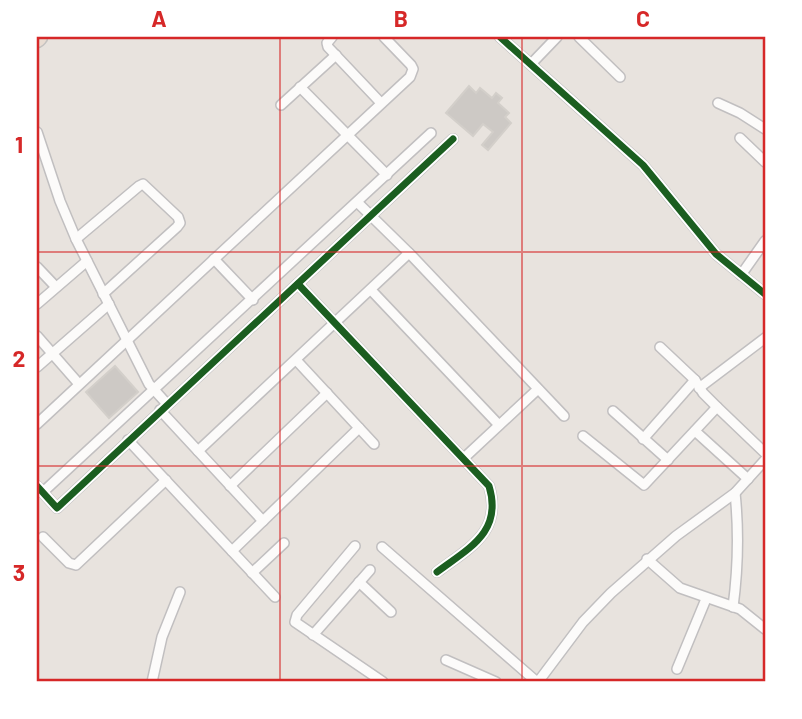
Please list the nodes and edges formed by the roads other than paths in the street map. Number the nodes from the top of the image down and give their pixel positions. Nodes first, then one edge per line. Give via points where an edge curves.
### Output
1 (332, 37) edge
2 (384, 37) edge
3 (500, 37) edge
4 (557, 37) edge
5 (579, 37) edge
6 (336, 55) junction
7 (531, 64) junction
8 (620, 77) dead end
9 (300, 87) junction
10 (381, 103) junction
11 (718, 103) dead end
12 (281, 105) dead end
13 (765, 130) edge
14 (37, 132) edge
15 (432, 133) dead end
16 (347, 135) junction
17 (740, 138) dead end
18 (453, 139) dead end
19 (406, 157) junction
20 (765, 162) edge
21 (420, 170) junction
22 (387, 176) junction
23 (358, 203) junction
24 (371, 215) junction
25 (76, 239) junction
26 (765, 241) edge
27 (409, 253) junction
28 (214, 259) junction
29 (87, 261) junction
30 (37, 267) edge
31 (741, 275) junction
32 (298, 284) junction
33 (56, 287) junction
34 (371, 290) junction
35 (103, 293) junction
36 (765, 294) edge
37 (253, 300) junction
38 (37, 304) edge
39 (108, 304) junction
40 (336, 323) junction
41 (37, 336) edge
42 (765, 338) edge
43 (127, 340) junction
44 (660, 347) dead end
45 (52, 354) junction
46 (297, 360) junction
47 (37, 368) edge
48 (79, 384) junction
49 (697, 384) junction
50 (538, 389) junction
51 (155, 390) junction
52 (327, 393) junction
53 (163, 407) junction
54 (716, 407) junction
55 (613, 411) dead end
56 (564, 416) dead end
57 (37, 424) edge
58 (499, 425) junction
59 (359, 428) junction
60 (695, 431) junction
61 (583, 436) dead end
62 (643, 439) junction
63 (128, 440) junction
64 (374, 444) dead end
65 (198, 451) junction
66 (765, 453) edge
67 (464, 458) junction
68 (668, 460) junction
69 (765, 460) edge
70 (748, 479) junction
71 (166, 480) junction
72 (230, 485) junction
73 (40, 489) edge
74 (734, 493) junction
75 (263, 521) junction
76 (43, 537) dead end
77 (284, 543) dead end
78 (355, 546) dead end
79 (382, 547) dead end
80 (232, 551) junction
81 (647, 559) junction
82 (370, 570) dead end
83 (437, 572) dead end
84 (252, 573) junction
85 (359, 582) junction
86 (180, 592) dead end
87 (275, 597) dead end
88 (706, 599) junction
89 (733, 607) junction
90 (391, 611) dead end
91 (765, 629) edge
92 (313, 635) junction
93 (446, 660) dead end
94 (677, 668) dead end
95 (152, 682) edge
96 (383, 682) edge
97 (496, 682) edge
98 (537, 682) edge

1 - 6 street via 327,43
2 - 10 street via 413,69
3 - 7 street
4 - 7 street
5 - 8 street
6 - 9 street
6 - 10 street
7 - 31 street via 643,165 716,254
9 - 12 street
9 - 16 street
10 - 16 street
11 - 13 street
14 - 25 street
15 - 19 street
16 - 22 street
16 - 28 street
17 - 20 street
18 - 21 street
19 - 21 street
19 - 22 street
21 - 24 street
22 - 23 street
23 - 24 street
23 - 37 street
24 - 27 street
24 - 32 street
25 - 29 street
25 - 35 street via 144,184 178,217 177,227
26 - 31 street
27 - 34 street
27 - 50 street
28 - 37 street
28 - 43 street
29 - 33 street
29 - 35 street
30 - 33 street
31 - 36 street
32 - 40 street
32 - 53 street
33 - 38 street
34 - 40 street
34 - 58 street
35 - 39 street
37 - 51 street
39 - 43 street
39 - 45 street
40 - 46 street
40 - 67 street
41 - 45 street
42 - 49 street
43 - 48 street
43 - 51 street
44 - 49 street
45 - 47 street
45 - 48 street
46 - 52 street
46 - 65 street
48 - 57 street
49 - 54 street
49 - 62 street
50 - 56 street
50 - 58 street
51 - 53 street
51 - 73 street
52 - 59 street
52 - 72 street
53 - 63 street
53 - 65 street
54 - 60 street
54 - 66 street
55 - 62 street
58 - 67 street
59 - 64 street
59 - 75 street
60 - 68 street
60 - 70 street
61 - 68 street via 641,484
62 - 68 street
63 - 71 street
63 - 73 street via 57,508
65 - 72 street
67 - 83 street via 489,486 492,516 483,535
69 - 70 street
70 - 74 street
71 - 76 street via 76,565
71 - 80 street
72 - 75 street
74 - 81 street
74 - 89 street via 737,578
75 - 80 street
77 - 84 street
78 - 92 street via 295,619
79 - 98 street
80 - 84 street
81 - 88 street via 680,588
81 - 98 street via 583,622
82 - 85 street
84 - 87 street
85 - 90 street
85 - 92 street
86 - 95 street via 162,637
88 - 89 street
88 - 94 street
89 - 91 street
92 - 96 street
93 - 97 street

